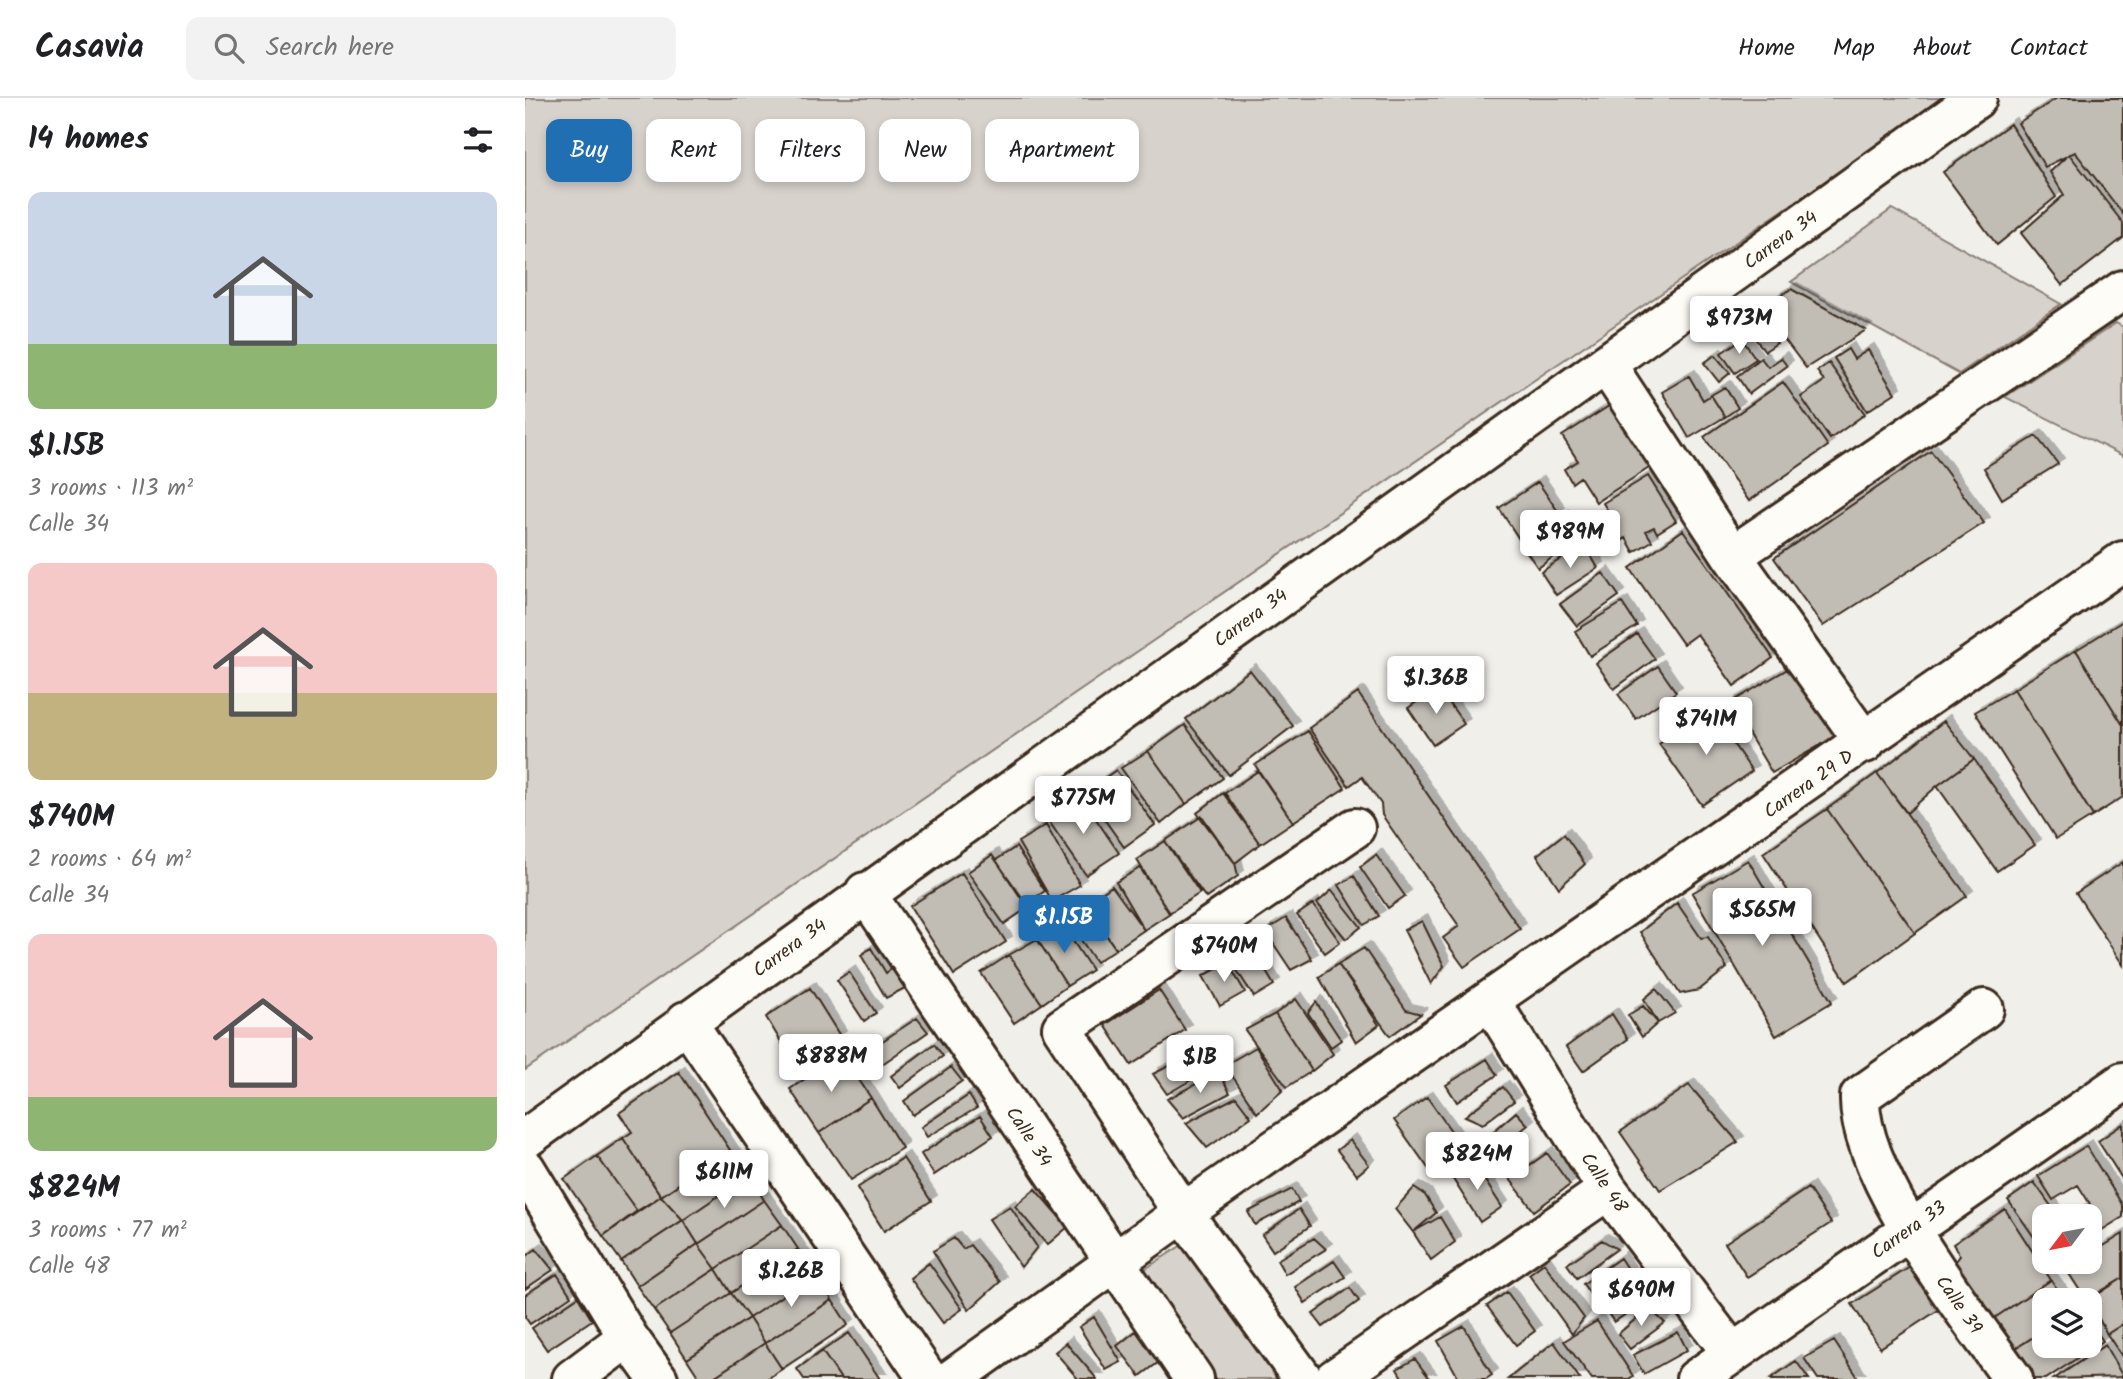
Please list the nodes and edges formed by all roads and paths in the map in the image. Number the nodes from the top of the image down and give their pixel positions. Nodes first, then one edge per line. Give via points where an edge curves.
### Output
1 (1977, 98) edge
2 (2123, 290) edge
3 (1606, 363) junction
4 (1732, 556) junction
5 (2123, 561) edge
6 (1865, 743) junction
7 (1355, 828) dead end
8 (865, 892) junction
9 (1491, 1002) junction
10 (1984, 1009) dead end
11 (686, 1021) junction
12 (2123, 1082) edge
13 (525, 1139) edge
14 (525, 1168) edge
15 (1608, 1190) junction
16 (1183, 1213) junction
17 (1908, 1228) junction
18 (1116, 1264) junction
19 (628, 1337) junction
20 (1732, 1353) junction
21 (572, 1379) edge
22 (658, 1379) edge
23 (928, 1379) edge
24 (952, 1379) edge
25 (1194, 1379) edge
26 (1303, 1379) edge
27 (1334, 1379) edge
28 (1696, 1379) edge
29 (2013, 1379) edge

1 - 3 street, Carrera 34
2 - 4 street
3 - 4 street
3 - 8 street, Carrera 34
4 - 6 street
5 - 6 street, Carrera 29 D
6 - 9 street, Carrera 29 D
7 - 16 street via 1062,1028
8 - 11 street, Carrera 34
8 - 18 street, Calle 34
9 - 15 street, Calle 48
9 - 16 street, Carrera 29 D
10 - 17 street, Calle 39 via 1860,1096 1859,1119
11 - 13 street, Carrera 34
11 - 23 street
12 - 17 street, Carrera 33
14 - 19 street
15 - 20 street, Calle 48
15 - 27 street
16 - 18 street, Carrera 29 D
16 - 26 street
17 - 20 street, Carrera 33
17 - 29 street, Calle 39
18 - 24 street, Carrera 29 D
18 - 25 street, Calle 34
19 - 21 street
19 - 22 street
20 - 28 street, Carrera 33

